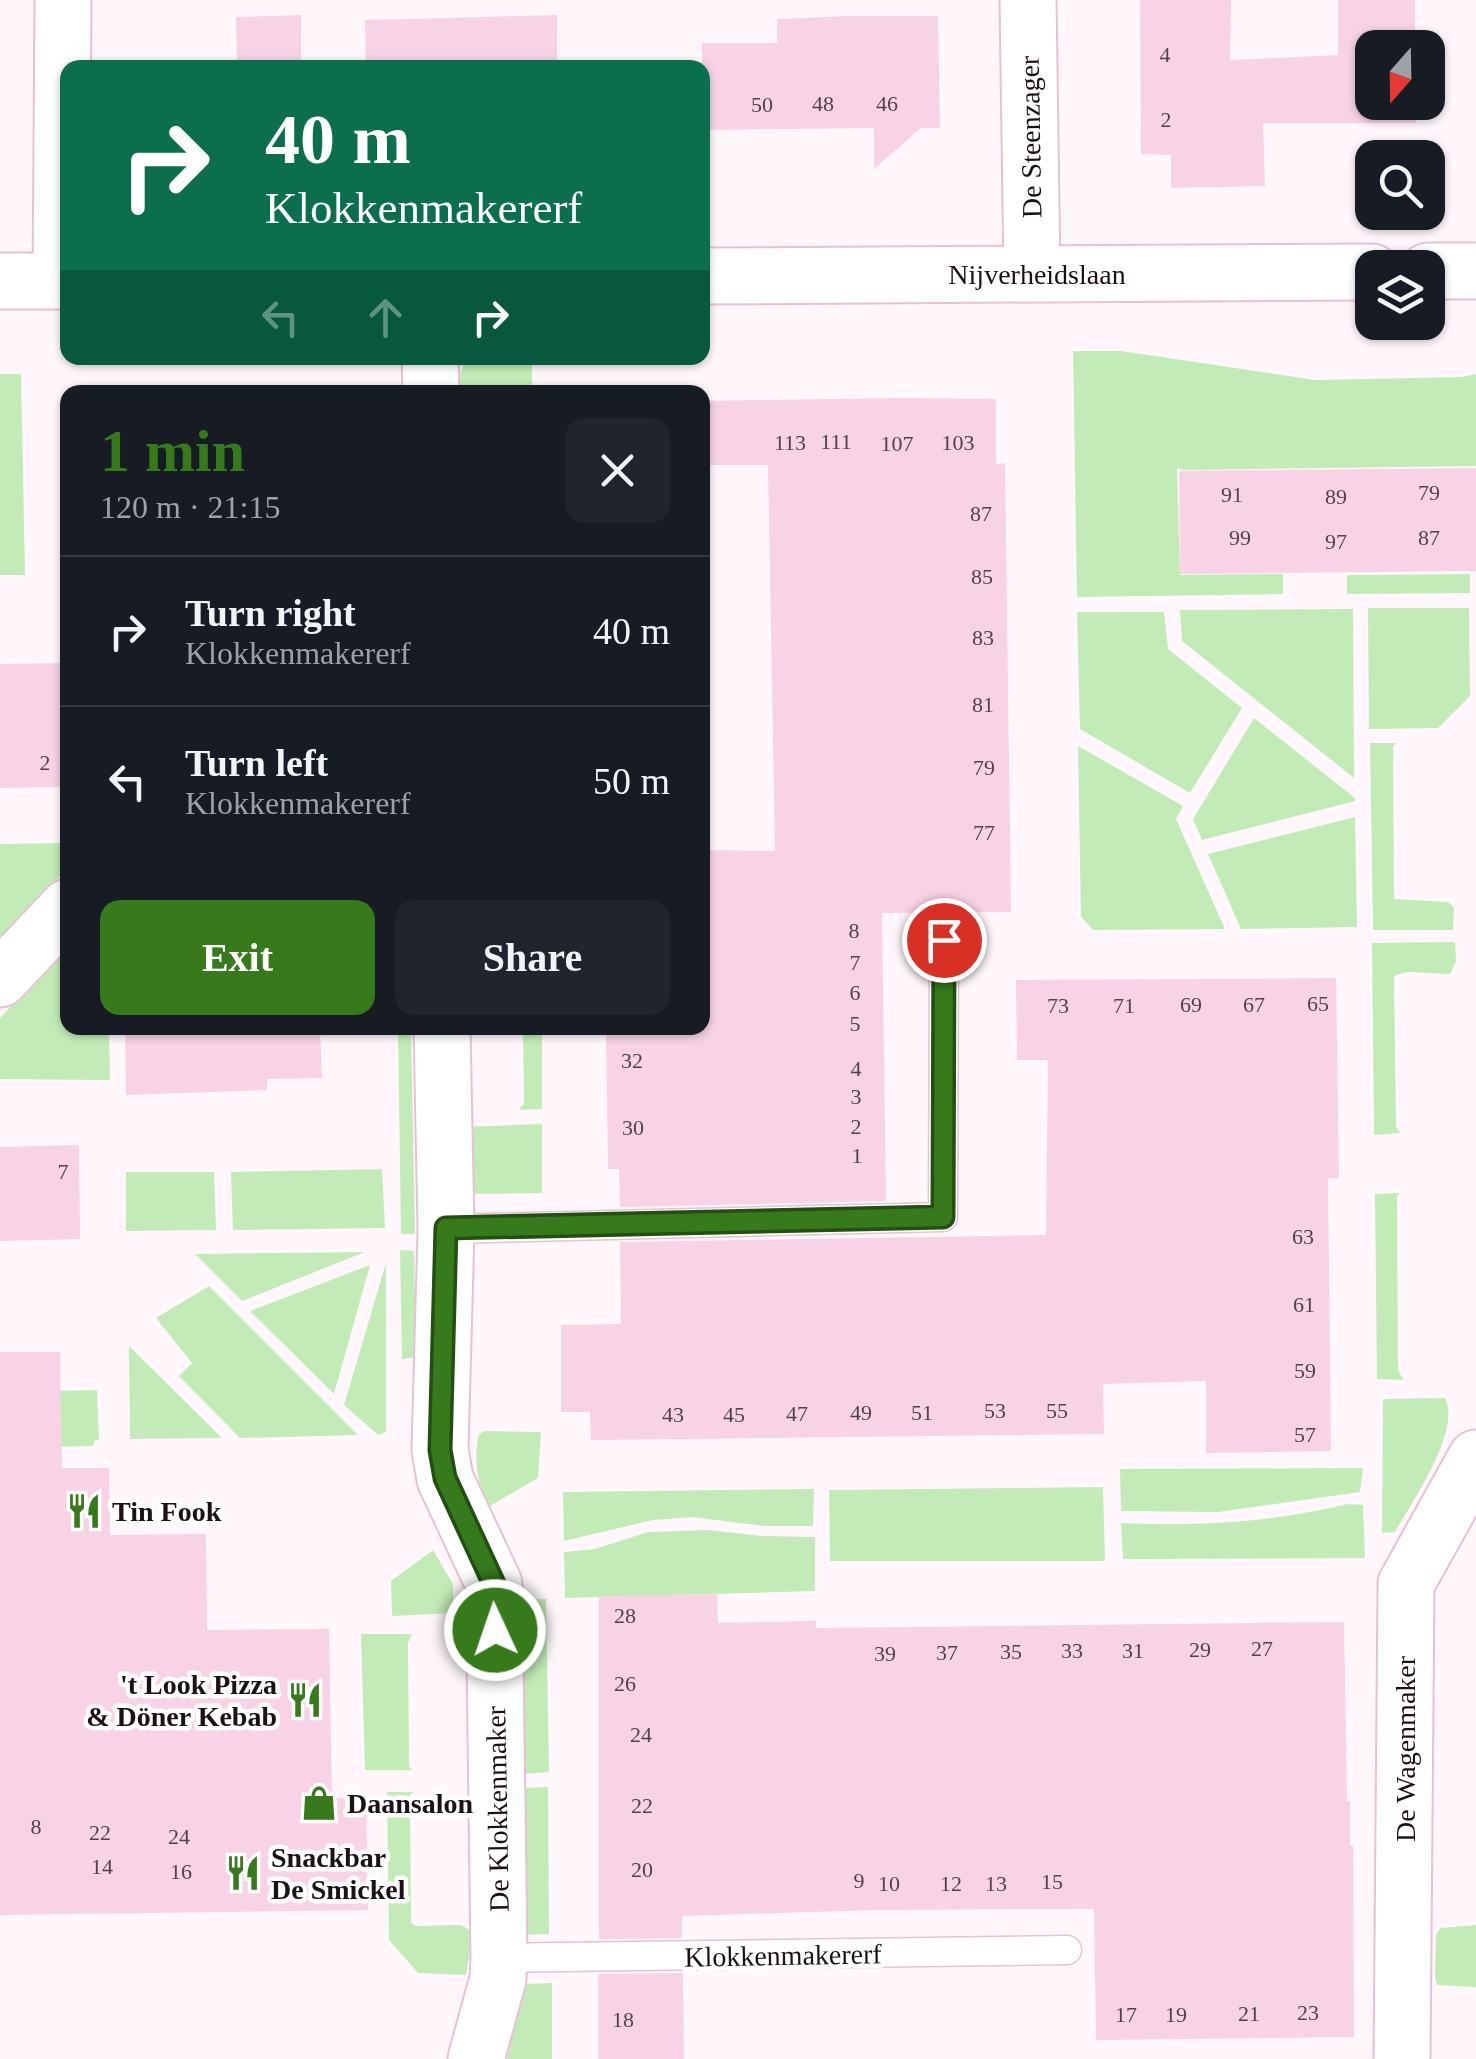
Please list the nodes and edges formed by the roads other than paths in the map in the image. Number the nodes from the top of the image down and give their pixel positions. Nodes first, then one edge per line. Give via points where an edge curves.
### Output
1 (62, 0) edge
2 (1028, 0) edge
3 (62, 60) edge
4 (1445, 271) edge
5 (1476, 271) edge
6 (1355, 272) edge
7 (1032, 274) junction
8 (710, 276) edge
9 (0, 281) edge
10 (60, 281) edge
11 (60, 915) edge
12 (944, 940) dead end
13 (0, 979) edge
14 (442, 1035) edge
15 (446, 1228) junction
16 (1476, 1458) edge
17 (1067, 1950) dead end
18 (499, 1958) junction
19 (476, 2059) edge
20 (1402, 2059) edge

1 - 3 street
2 - 7 street, De Steenzager
4 - 5 street
6 - 7 street, Nijverheidslaan
7 - 8 street, Nijverheidslaan
9 - 10 street
11 - 13 street
12 - 15 lane via 943,1217
14 - 15 street, De Klokkenmaker
15 - 18 street, De Klokkenmaker via 440,1450 445,1478 494,1584
16 - 20 street, De Wagenmaker via 1406,1584
17 - 18 lane, Klokkenmakererf
18 - 19 street, De Klokkenmaker

